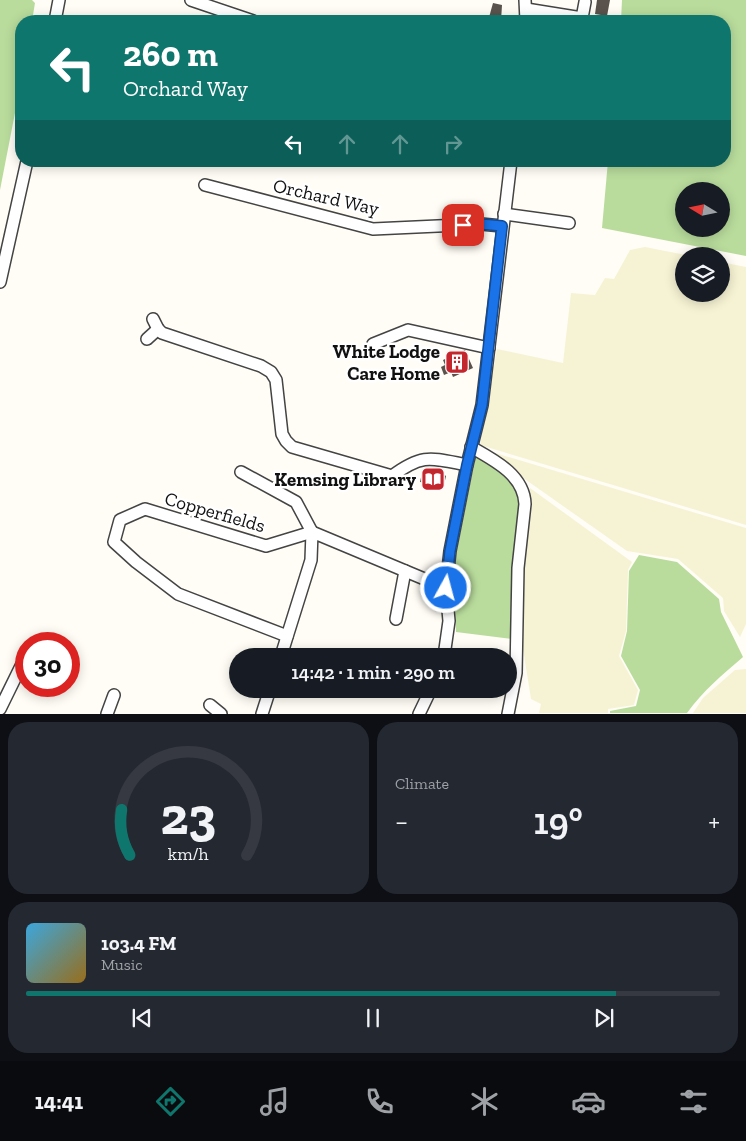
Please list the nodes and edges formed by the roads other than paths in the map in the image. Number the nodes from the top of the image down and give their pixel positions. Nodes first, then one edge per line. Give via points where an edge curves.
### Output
1 (60, 0) edge
2 (191, 0) edge
3 (585, 2) dead end
4 (526, 4) edge
5 (57, 15) edge
6 (235, 15) edge
7 (570, 15) edge
8 (583, 15) edge
9 (26, 167) edge
10 (510, 167) edge
11 (205, 185) dead end
12 (504, 214) junction
13 (569, 223) dead end
14 (502, 226) junction
15 (0, 282) edge
16 (148, 339) dead end
17 (373, 344) dead end
18 (488, 348) junction
19 (471, 448) junction
20 (467, 465) junction
21 (241, 472) dead end
22 (312, 532) junction
23 (405, 571) junction
24 (446, 588) junction
25 (396, 619) dead end
26 (287, 636) junction
27 (283, 648) edge
28 (445, 648) edge
29 (15, 678) edge
30 (114, 695) dead end
31 (267, 698) edge
32 (427, 698) edge
33 (210, 705) dead end
34 (0, 709) edge
35 (107, 714) edge
36 (221, 714) edge
37 (262, 714) edge
38 (420, 714) edge
39 (508, 714) edge

1 - 5 street
2 - 6 street
3 - 8 street
4 - 7 street
9 - 15 street
10 - 12 street
11 - 14 street, Orchard Way via 373,229
12 - 13 street
12 - 14 street
14 - 18 street
16 - 20 street via 156,324 162,333 271,372 276,380 282,434 292,447 392,476 410,463 429,458
17 - 18 street via 408,330
18 - 19 street via 482,405
19 - 20 street
19 - 39 street via 508,471 524,493 518,568 516,673
20 - 24 street
21 - 22 street via 296,502
22 - 23 street
22 - 26 street via 311,560
22 - 26 street, Copperfields via 266,546 145,509 120,520 114,542 178,594
23 - 24 street
23 - 25 street
24 - 28 street via 449,621
26 - 27 street
29 - 34 street
30 - 35 street
31 - 37 street
32 - 38 street
33 - 36 street

